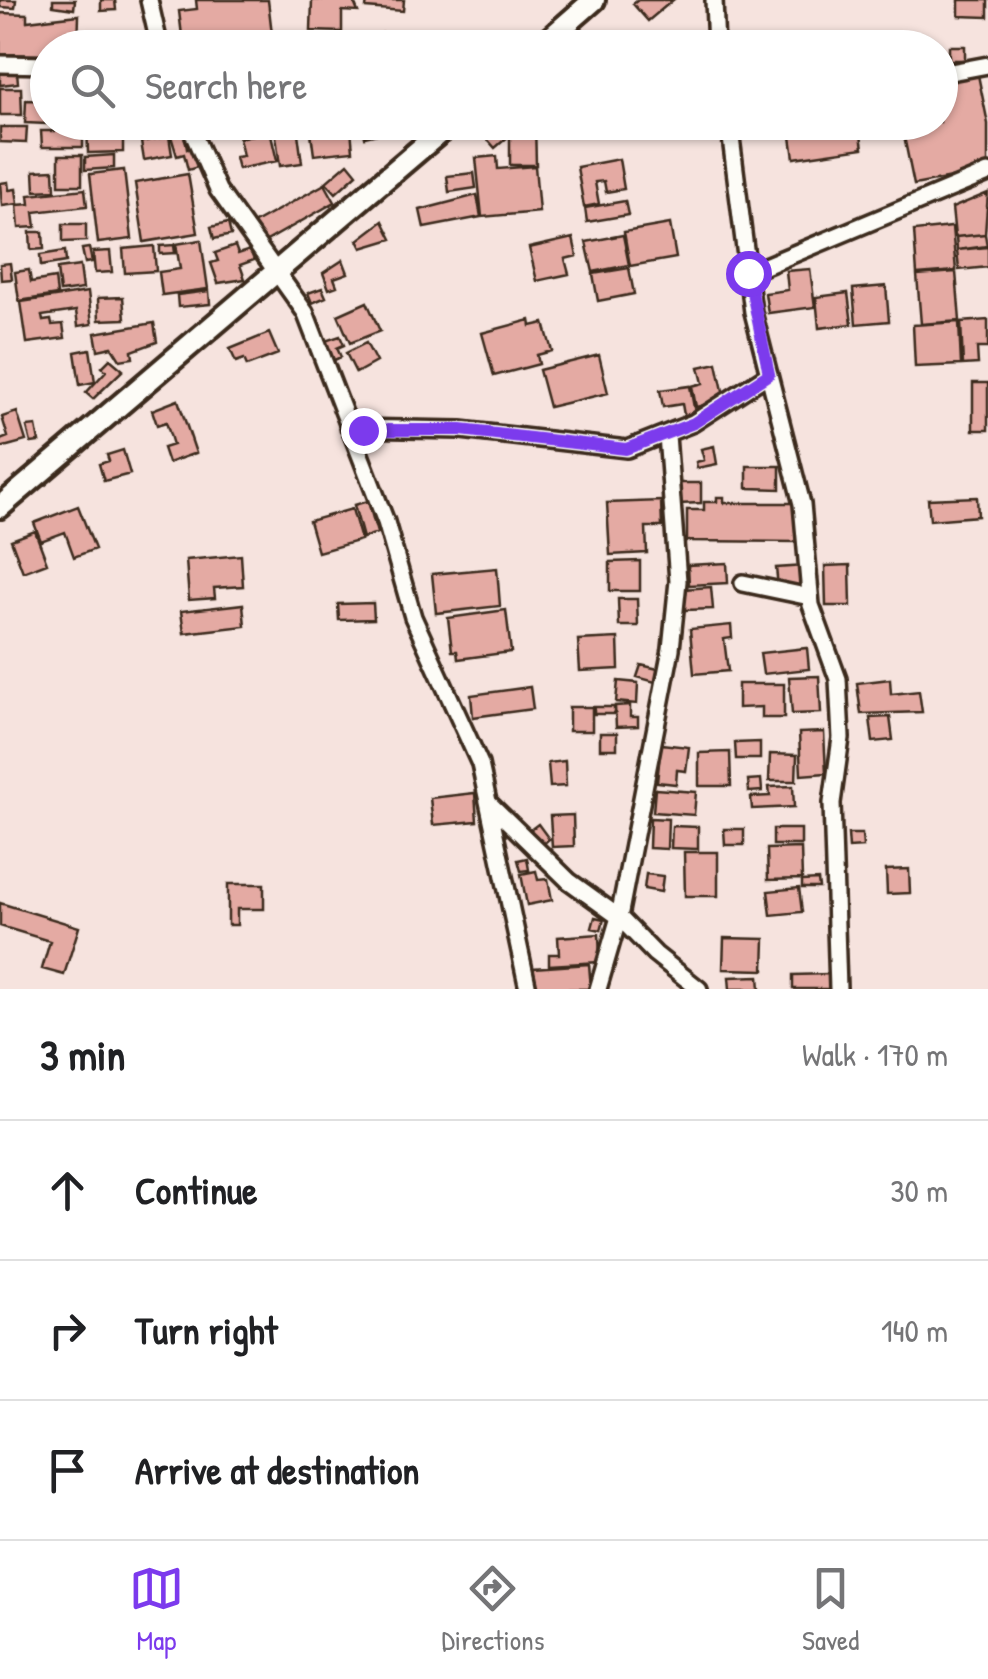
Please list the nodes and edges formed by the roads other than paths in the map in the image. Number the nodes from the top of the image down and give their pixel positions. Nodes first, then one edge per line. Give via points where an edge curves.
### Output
1 (149, 0) edge
2 (594, 0) edge
3 (714, 0) edge
4 (156, 30) edge
5 (560, 30) edge
6 (715, 30) edge
7 (0, 64) edge
8 (988, 64) edge
9 (30, 65) edge
10 (958, 70) edge
11 (196, 140) edge
12 (431, 140) edge
13 (731, 140) edge
14 (988, 173) edge
15 (279, 272) junction
16 (748, 273) junction
17 (769, 374) junction
18 (348, 428) junction
19 (666, 436) junction
20 (0, 508) edge
21 (743, 583) dead end
22 (810, 598) junction
23 (490, 804) junction
24 (619, 916) junction
25 (528, 989) edge
26 (598, 989) edge
27 (700, 989) edge
28 (838, 989) edge

1 - 4 street
2 - 5 street
3 - 6 street
7 - 9 street
8 - 10 street
11 - 15 street via 218,190
12 - 15 street
13 - 16 street
14 - 16 street
15 - 18 street via 305,312
15 - 20 street
16 - 17 street
17 - 19 street
17 - 22 street via 802,504
18 - 19 street via 461,430 626,449
18 - 23 street via 386,522 413,617 480,764
19 - 24 street via 678,581
21 - 22 street
22 - 28 street via 838,679 832,803
23 - 24 street via 569,881
23 - 25 street
24 - 26 street
24 - 27 street

